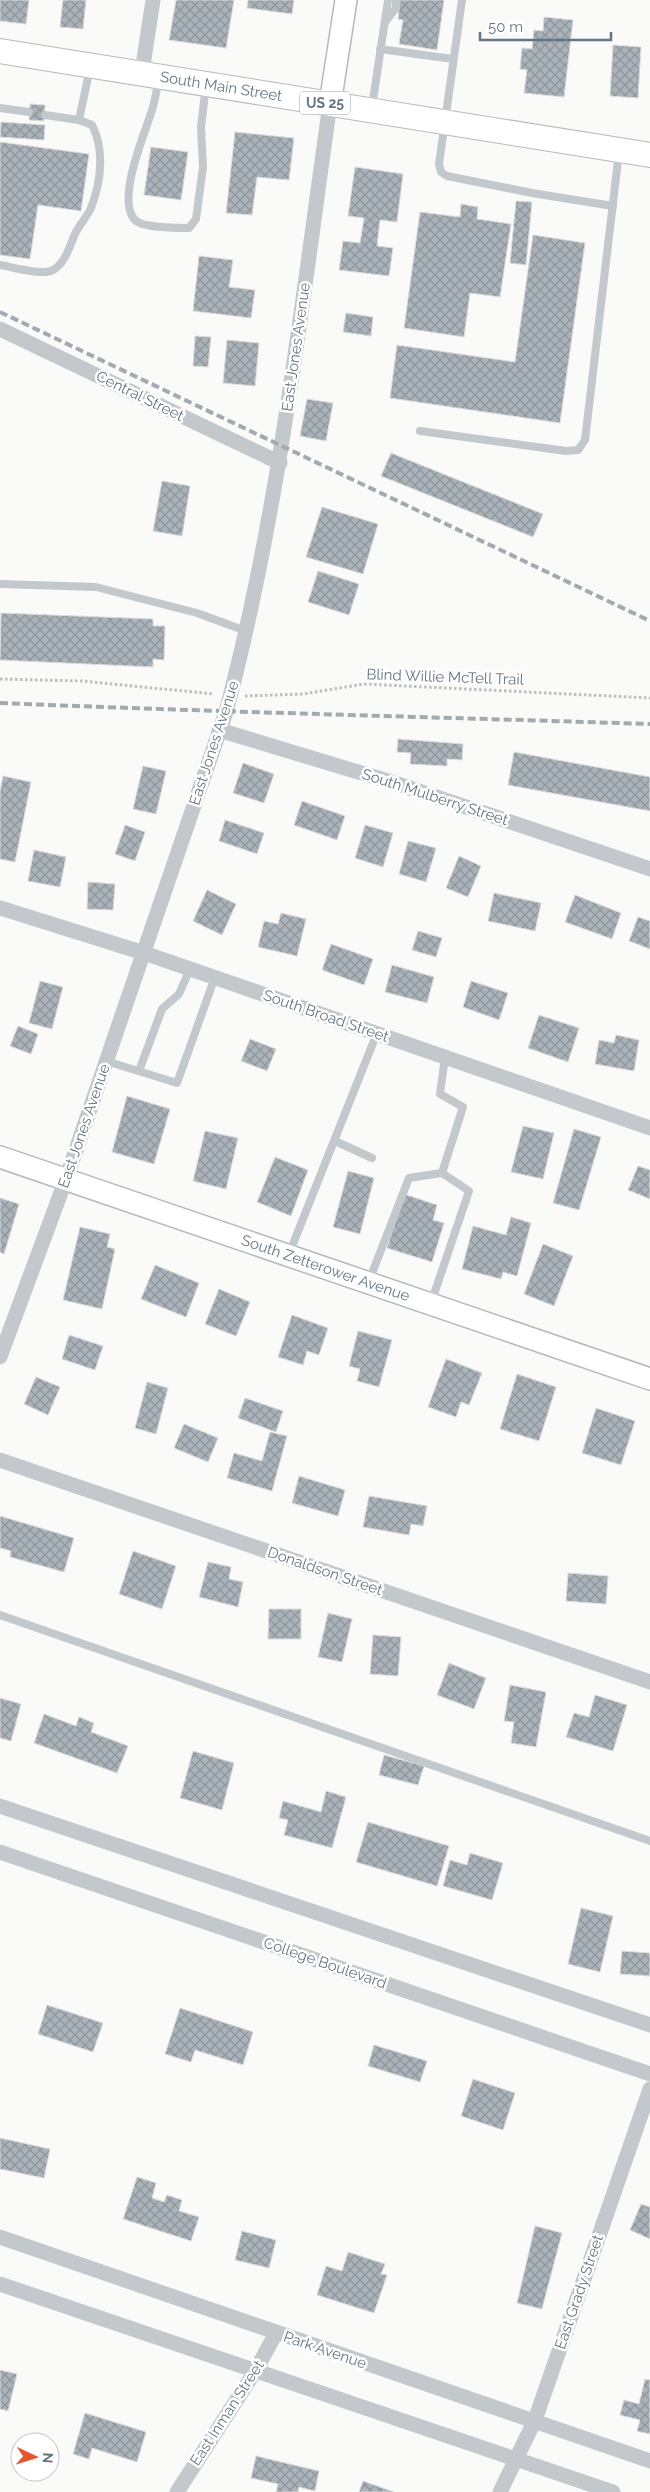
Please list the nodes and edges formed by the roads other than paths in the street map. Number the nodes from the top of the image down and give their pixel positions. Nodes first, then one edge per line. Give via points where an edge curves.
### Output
1 (153, 0) edge
2 (346, 0) edge
3 (388, 0) edge
4 (396, 0) edge
5 (462, 0) edge
6 (384, 24) junction
7 (380, 49) junction
8 (0, 51) edge
9 (453, 59) junction
10 (91, 65) junction
11 (151, 73) junction
12 (206, 83) junction
13 (330, 104) junction
14 (0, 108) edge
15 (371, 110) junction
16 (29, 112) dead end
17 (45, 114) dead end
18 (79, 120) junction
19 (446, 122) junction
20 (619, 150) junction
21 (650, 155) edge
22 (613, 206) junction
23 (0, 265) edge
24 (0, 329) edge
25 (420, 431) dead end
26 (280, 463) junction
27 (0, 584) edge
28 (246, 630) junction
29 (219, 730) junction
30 (650, 868) edge
31 (0, 908) edge
32 (144, 953) junction
33 (190, 969) junction
34 (215, 977) junction
35 (377, 1033) junction
36 (444, 1057) junction
37 (106, 1061) junction
38 (139, 1071) junction
39 (650, 1128) edge
40 (335, 1141) junction
41 (0, 1157) edge
42 (372, 1158) dead end
43 (442, 1173) junction
44 (66, 1178) junction
45 (289, 1255) junction
46 (369, 1282) junction
47 (431, 1303) junction
48 (0, 1357) edge
49 (650, 1379) edge
50 (0, 1460) edge
51 (0, 1615) edge
52 (650, 1682) edge
53 (0, 1806) edge
54 (650, 1841) edge
55 (0, 1852) edge
56 (650, 2025) edge
57 (650, 2074) edge
58 (650, 2089) edge
59 (0, 2237) edge
60 (0, 2284) edge
61 (276, 2333) junction
62 (256, 2370) junction
63 (535, 2420) junction
64 (515, 2458) junction
65 (650, 2460) edge
66 (176, 2492) edge
67 (500, 2492) edge
68 (612, 2492) edge

1 - 11 street
2 - 13 street
3 - 6 lane
4 - 6 lane via 396,8
5 - 9 lane
6 - 7 lane
7 - 9 lane
7 - 15 lane
8 - 10 main road, South Main Street / US 25
9 - 19 lane
10 - 11 main road, South Main Street / US 25
10 - 18 lane
11 - 12 main road, South Main Street / US 25
11 - 12 lane via 151,113 136,152 128,204 132,217 142,224 189,228 196,219 203,167 201,127
12 - 13 main road, South Main Street / US 25
13 - 15 main road, South Main Street / US 25
13 - 26 street, East Jones Avenue
14 - 16 lane
15 - 19 main road, South Main Street / US 25
17 - 18 lane
18 - 23 lane via 92,125 101,151 97,187 90,209 61,263 44,272
19 - 20 main road, South Main Street / US 25
19 - 22 lane via 439,164 441,172 447,176
20 - 21 main road, South Main Street / US 25
20 - 22 lane
22 - 25 lane via 586,440 578,450
24 - 26 street, Central Street
26 - 28 street, East Jones Avenue
27 - 28 lane via 96,587 197,613
28 - 29 street, East Jones Avenue
29 - 30 street, South Mulberry Street via 398,784
29 - 32 street, East Jones Avenue
31 - 32 street, South Broad Street
32 - 33 street, South Broad Street
32 - 37 street, East Jones Avenue
33 - 34 street, South Broad Street
33 - 38 lane via 179,994 162,1009
34 - 35 street, South Broad Street
34 - 38 lane via 177,1083
35 - 36 street, South Broad Street
35 - 40 lane
36 - 39 street, South Broad Street
36 - 43 lane via 440,1094 463,1108
37 - 38 lane
37 - 44 street, East Jones Avenue
40 - 42 lane
40 - 45 lane
41 - 44 street, South Zetterower Avenue
43 - 46 lane via 409,1178
43 - 47 lane via 470,1191
44 - 45 street, South Zetterower Avenue
44 - 48 street, East Jones Avenue
45 - 46 street, South Zetterower Avenue
46 - 47 street, South Zetterower Avenue
47 - 49 street, South Zetterower Avenue
50 - 52 street, Donaldson Street
51 - 54 lane
53 - 56 street
55 - 57 street, College Boulevard
58 - 63 street, East Grady Street
59 - 61 street, Park Avenue
60 - 62 street
61 - 62 street, East Inman Street
61 - 63 street, Park Avenue
62 - 64 street
62 - 66 street, East Inman Street
63 - 64 street, East Grady Street
63 - 65 street, Park Avenue
64 - 67 street, East Grady Street
64 - 68 street

